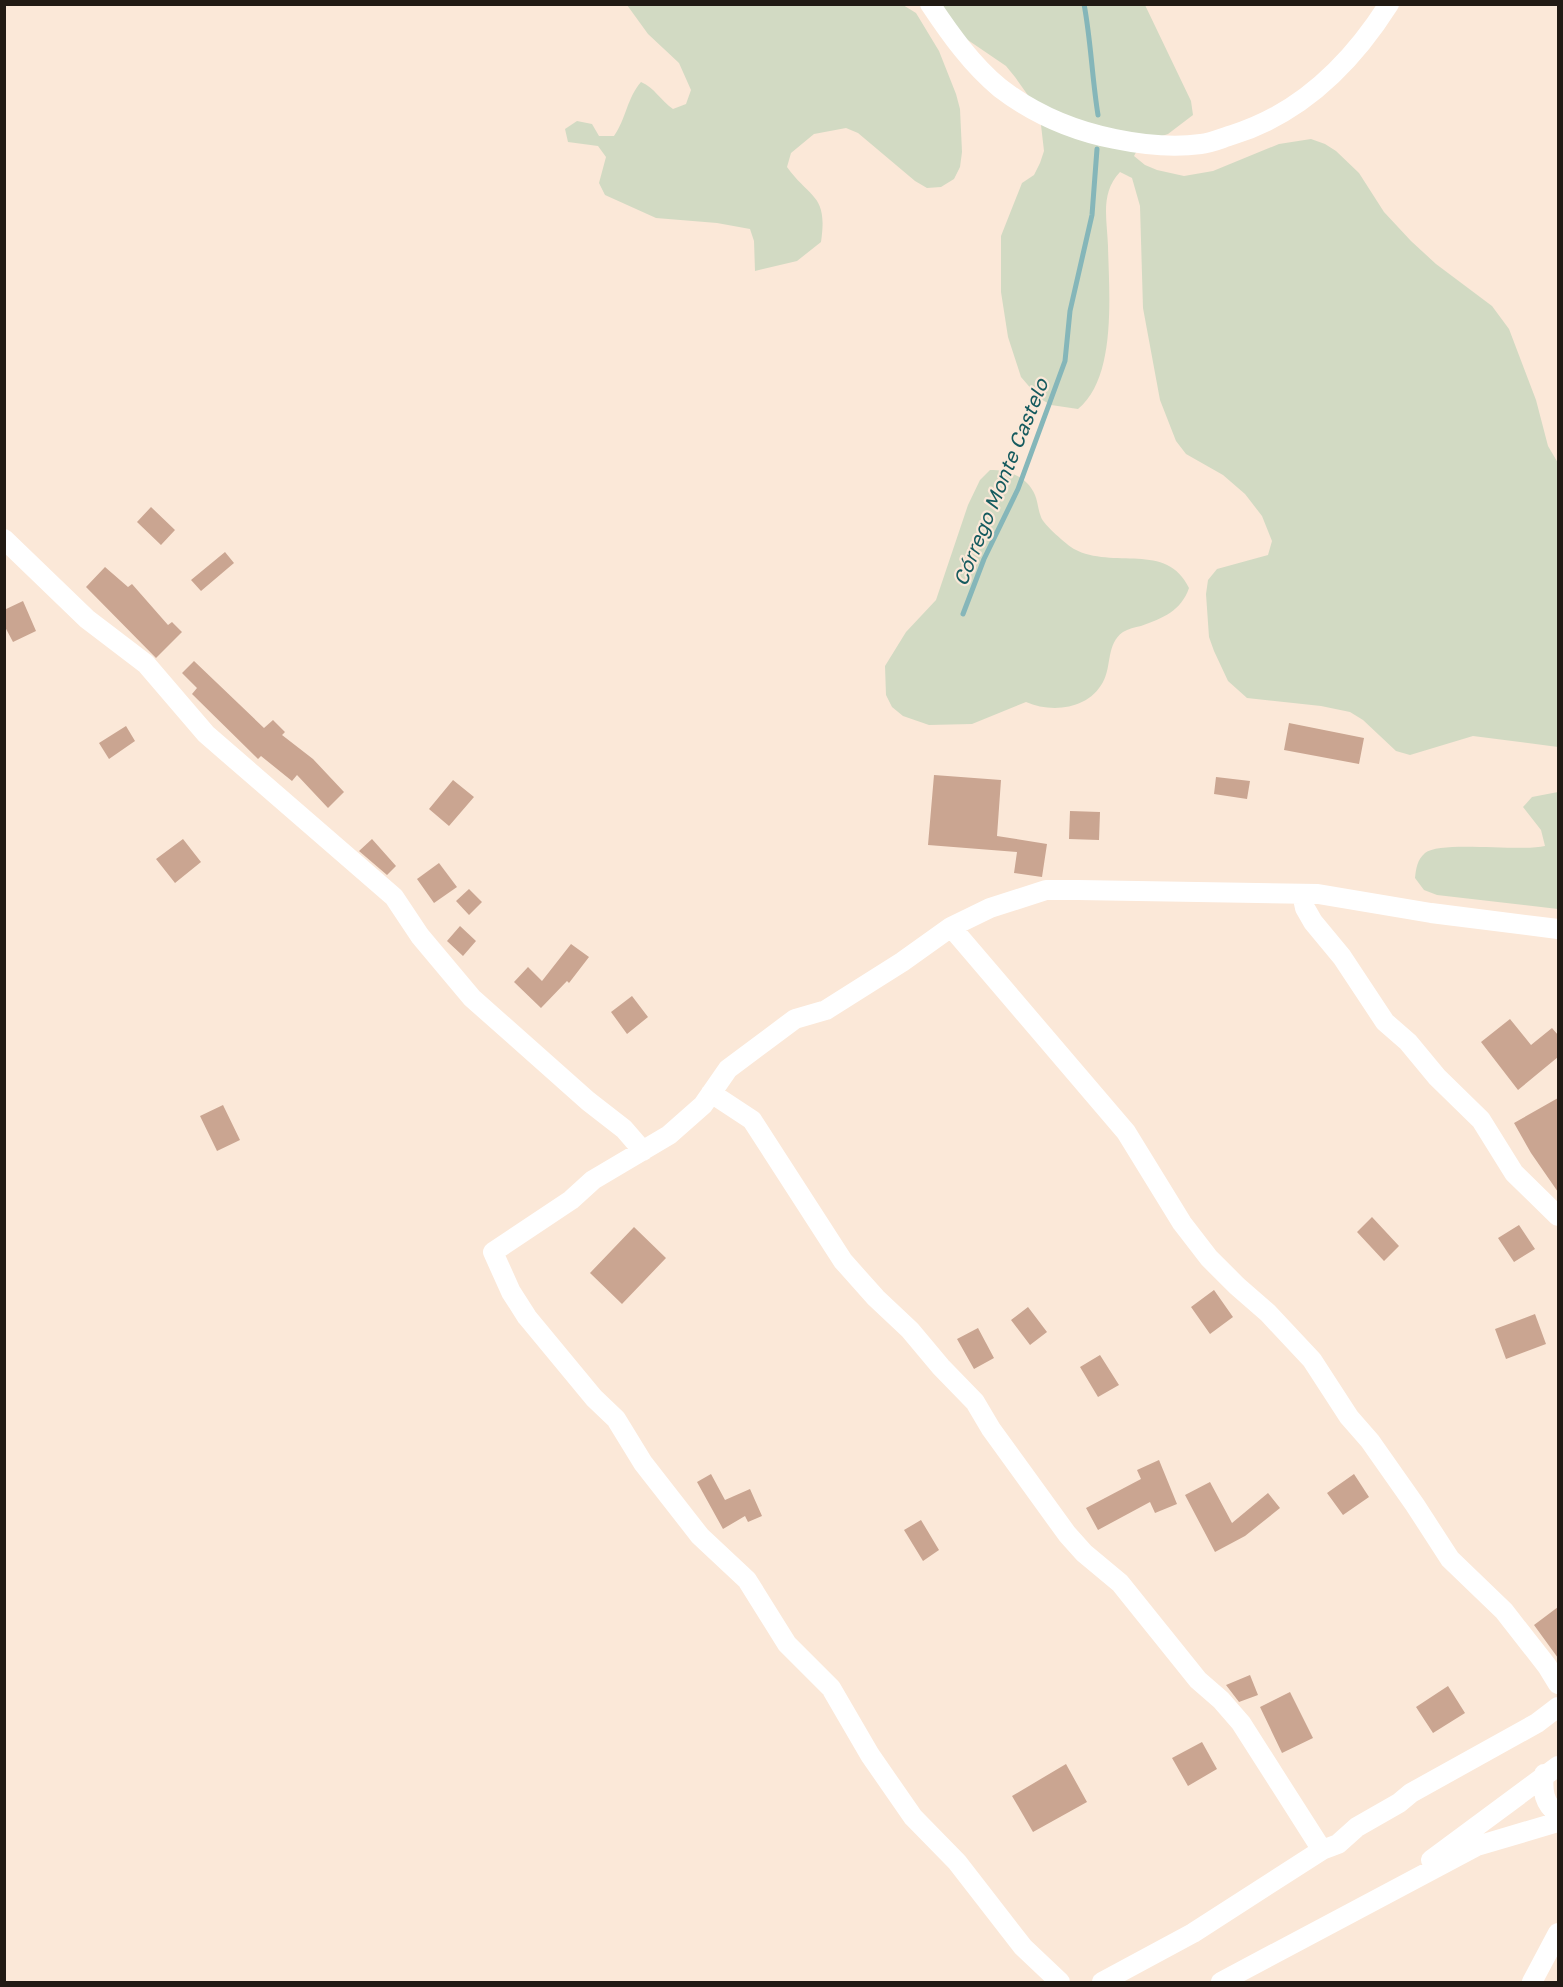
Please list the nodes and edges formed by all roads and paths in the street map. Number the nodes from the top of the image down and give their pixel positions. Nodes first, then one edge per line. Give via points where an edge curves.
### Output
1 (930, 4) edge
2 (1389, 4) edge
3 (4, 539) edge
4 (1302, 894) junction
5 (951, 927) junction
6 (1558, 929) edge
7 (711, 1093) junction
8 (643, 1151) junction
9 (1558, 1216) edge
10 (1558, 1684) edge
11 (1558, 1707) edge
12 (1551, 1770) edge
13 (1558, 1814) edge
14 (1558, 1822) edge
15 (1322, 1850) junction
16 (1378, 1900) junction
17 (1558, 1933) edge
18 (1060, 1983) edge
19 (1102, 1983) edge
20 (1221, 1983) edge
21 (1532, 1983) edge

1 - 2 street via 973,62 1000,87 1041,115 1090,134 1147,146 1203,144 1253,129 1301,102 1344,66
3 - 8 street via 99,629 146,663 206,734 394,897 420,936 472,998 624,1129
4 - 5 street via 1046,890 990,908
4 - 6 street
4 - 9 street via 1313,922 1342,957 1385,1022 1481,1120 1514,1173
5 - 7 street via 838,1003 795,1019 764,1040 728,1069
5 - 10 street via 1126,1132 1182,1223 1209,1258 1312,1360 1450,1559 1504,1611
7 - 8 street via 692,1116
7 - 15 street via 752,1120 843,1261 975,1402 1067,1534 1120,1583 1198,1680 1236,1717
8 - 18 street via 593,1180 571,1200 493,1252 498,1266 527,1317 616,1419 643,1463 700,1536 747,1580 783,1638 831,1688 870,1755 914,1817 962,1868 1023,1947
11 - 15 street via 1538,1723 1411,1793 1338,1844
12 - 13 street via 1544,1794
12 - 16 street
14 - 16 street via 1477,1846
15 - 19 street via 1193,1933
16 - 20 street
17 - 21 street

